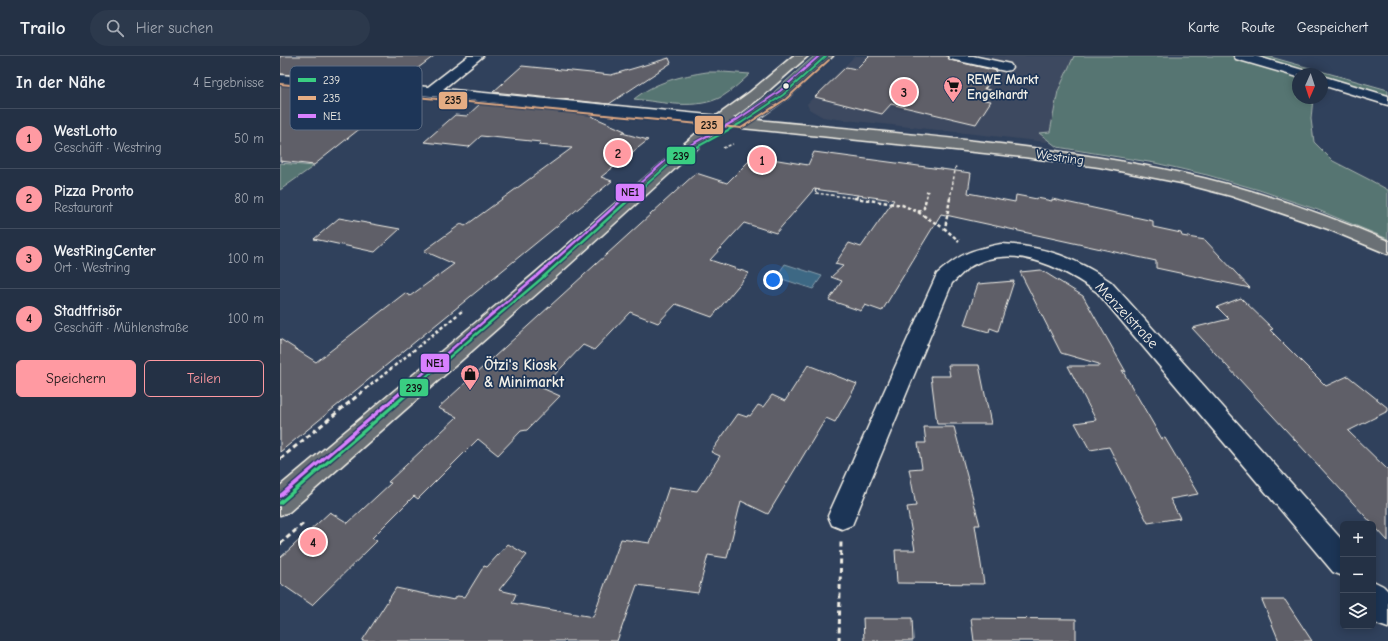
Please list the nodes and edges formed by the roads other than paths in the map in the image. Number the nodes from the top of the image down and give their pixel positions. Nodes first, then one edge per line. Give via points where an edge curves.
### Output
1 (476, 56) edge
2 (801, 56) edge
3 (826, 56) edge
4 (955, 56) edge
5 (1241, 56) edge
6 (1004, 67) dead end
7 (1292, 71) edge
8 (280, 79) edge
9 (290, 80) edge
10 (1328, 82) edge
11 (422, 91) edge
12 (431, 92) junction
13 (1388, 100) edge
14 (719, 121) junction
15 (741, 123) junction
16 (675, 159) junction
17 (1388, 248) edge
18 (280, 503) edge
19 (842, 516) road end
20 (1340, 559) edge
21 (1376, 599) edge
22 (1388, 613) edge

1 - 12 street
2 - 14 main road via 756,95
3 - 15 main road via 783,96
4 - 6 street
5 - 7 street
8 - 9 street
10 - 13 street
11 - 12 street
12 - 14 street
14 - 15 main road, Westring
14 - 16 main road
15 - 16 main road
15 - 17 main road, Westring via 1024,152 1099,162 1182,178 1237,192 1294,211
16 - 18 main road via 541,279
19 - 20 street, Menzelstraße via 944,279 953,268 975,256 1001,250 1037,253 1073,267 1104,287
21 - 22 street

